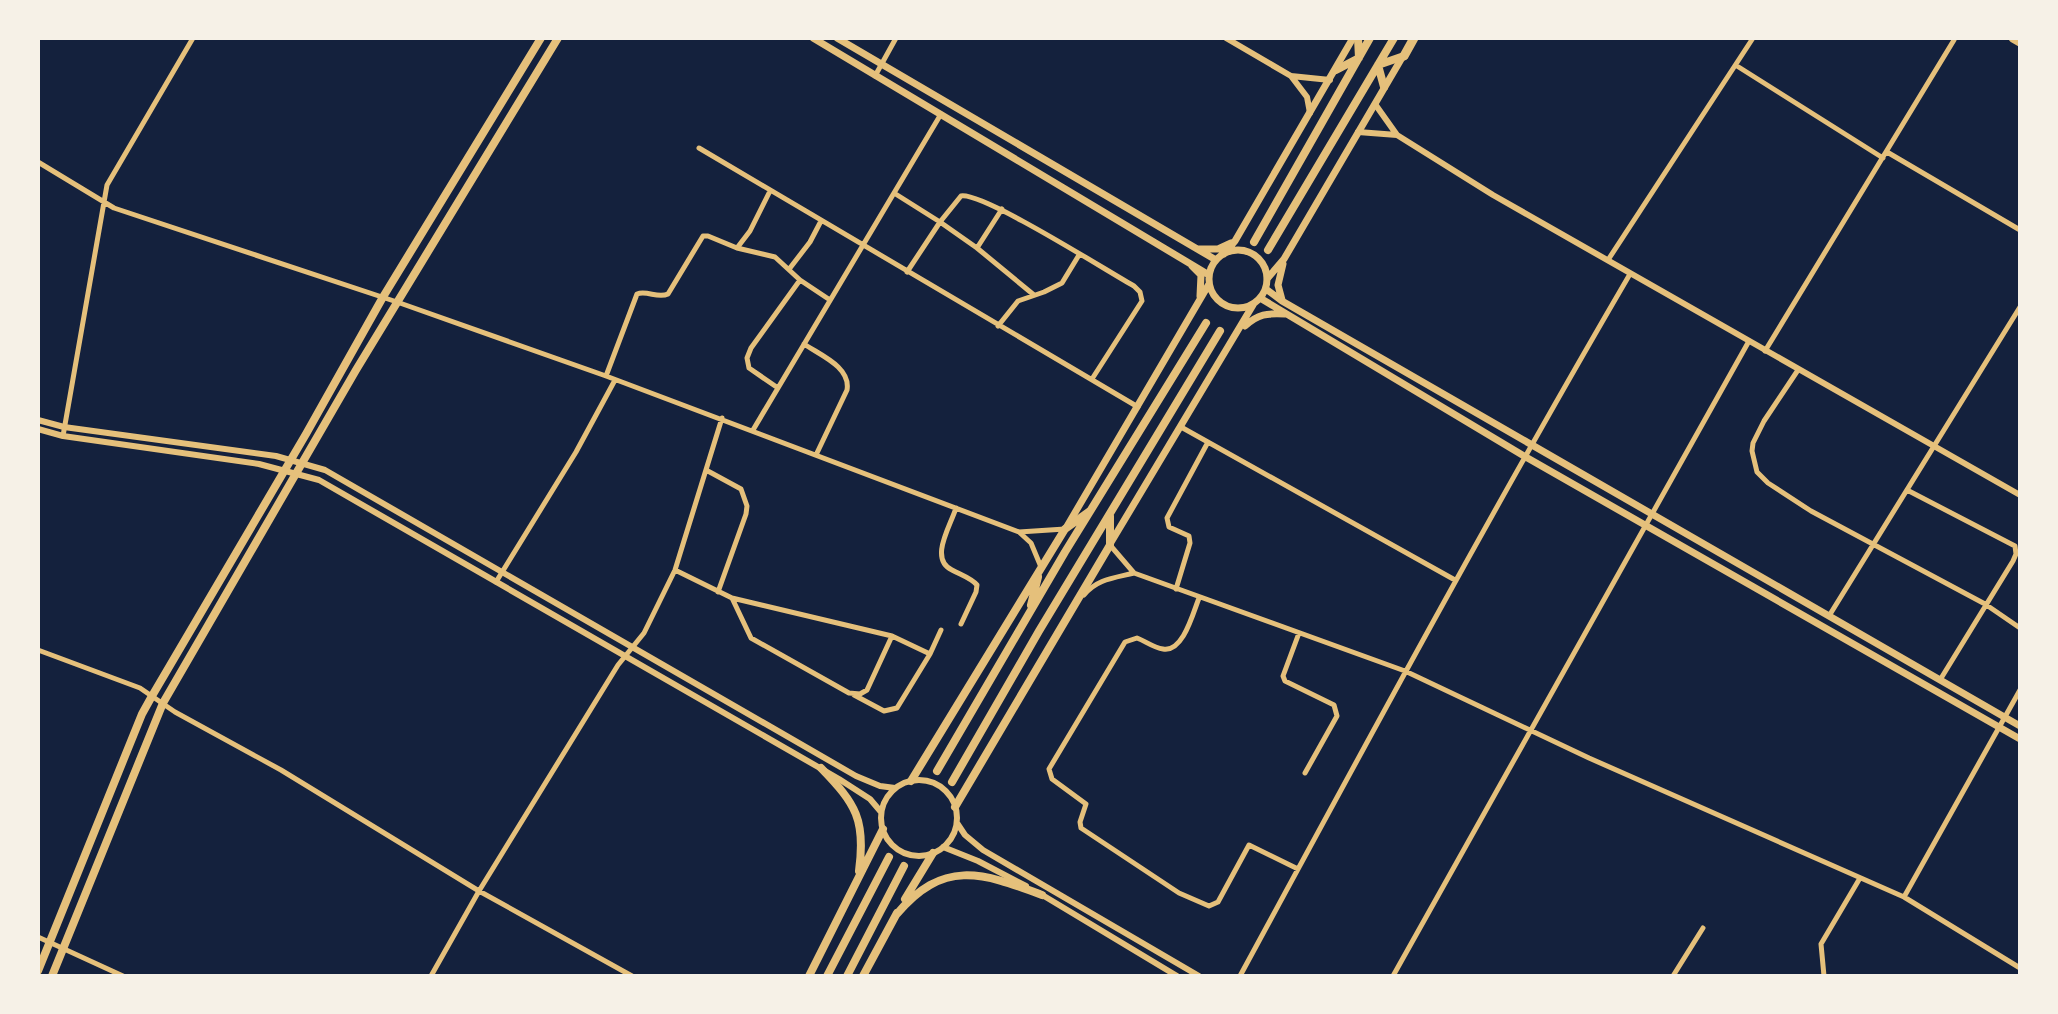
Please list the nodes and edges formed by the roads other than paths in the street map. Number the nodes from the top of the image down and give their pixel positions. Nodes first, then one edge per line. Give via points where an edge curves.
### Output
1 (193, 38) edge
2 (541, 38) edge
3 (558, 38) edge
4 (813, 38) edge
5 (837, 38) edge
6 (896, 38) edge
7 (1226, 38) edge
8 (1355, 38) edge
9 (1370, 38) edge
10 (1394, 38) edge
11 (1414, 38) edge
12 (1753, 38) edge
13 (2013, 38) edge
14 (1954, 40) edge
15 (2020, 42) edge
16 (1404, 55) junction
17 (1359, 58) junction
18 (882, 64) junction
19 (1378, 65) junction
20 (1737, 66) junction
21 (1336, 70) junction
22 (876, 76) junction
23 (1291, 76) junction
24 (1330, 80) junction
25 (1384, 87) junction
26 (1375, 104) junction
27 (941, 114) junction
28 (1310, 115) junction
29 (1358, 132) junction
30 (1397, 135) junction
31 (699, 148) dead end
32 (1887, 152) junction
33 (1883, 158) junction
34 (38, 162) edge
35 (770, 191) junction
36 (894, 193) junction
37 (104, 202) junction
38 (1002, 209) junction
39 (821, 221) junction
40 (940, 222) junction
41 (2020, 230) edge
42 (1235, 241) junction
43 (1254, 242) dead end
44 (863, 246) junction
45 (737, 248) junction
46 (977, 248) junction
47 (1194, 249) junction
48 (1268, 250) dead end
49 (1224, 254) junction
50 (1079, 255) junction
51 (1185, 258) junction
52 (1284, 259) junction
53 (1216, 260) junction
54 (1608, 260) junction
55 (789, 268) junction
56 (908, 272) junction
57 (1630, 274) junction
58 (1209, 275) junction
59 (1267, 279) junction
60 (800, 280) junction
61 (1209, 284) junction
62 (1266, 289) junction
63 (1034, 295) junction
64 (383, 297) junction
65 (1260, 298) junction
66 (830, 300) junction
67 (1282, 301) junction
68 (397, 302) junction
69 (1200, 303) junction
70 (1253, 305) junction
71 (2020, 307) edge
72 (1287, 314) junction
73 (1206, 323) dead end
74 (998, 326) junction
75 (1220, 331) dead end
76 (1239, 331) junction
77 (1749, 341) junction
78 (804, 344) junction
79 (1765, 351) junction
80 (1798, 370) junction
81 (606, 376) junction
82 (1092, 379) junction
83 (615, 380) junction
84 (778, 388) junction
85 (1138, 407) junction
86 (722, 418) junction
87 (38, 420) edge
88 (64, 427) junction
89 (1181, 427) junction
90 (38, 429) edge
91 (753, 430) junction
92 (63, 436) junction
93 (1208, 442) junction
94 (1530, 446) junction
95 (1934, 447) junction
96 (816, 455) junction
97 (1524, 456) junction
98 (290, 460) junction
99 (302, 463) junction
100 (284, 470) junction
101 (706, 470) junction
102 (297, 473) junction
103 (1907, 490) junction
104 (2020, 495) edge
105 (1094, 507) junction
106 (956, 508) junction
107 (1110, 515) junction
108 (1653, 516) junction
109 (1647, 526) junction
110 (1065, 529) junction
111 (1019, 532) junction
112 (1874, 544) junction
113 (1110, 545) junction
114 (1041, 568) junction
115 (675, 570) junction
116 (502, 572) junction
117 (1134, 573) junction
118 (1455, 580) junction
119 (496, 582) junction
120 (1176, 589) junction
121 (718, 592) junction
122 (732, 598) junction
123 (1199, 598) junction
124 (1985, 604) junction
125 (1028, 616) junction
126 (1829, 616) junction
127 (1064, 620) junction
128 (961, 624) dead end
129 (2020, 628) edge
130 (940, 630) dead end
131 (1039, 631) junction
132 (1299, 633) junction
133 (892, 636) junction
134 (633, 646) junction
135 (38, 650) edge
136 (930, 654) junction
137 (625, 656) junction
138 (1405, 670) junction
139 (1940, 680) junction
140 (2020, 690) edge
141 (849, 692) junction
142 (152, 696) junction
143 (163, 703) junction
144 (2004, 717) junction
145 (2020, 726) edge
146 (1998, 727) junction
147 (1531, 729) junction
148 (2020, 739) edge
149 (821, 768) junction
150 (937, 771) dead end
151 (1305, 773) dead end
152 (911, 781) junction
153 (952, 782) dead end
154 (895, 788) junction
155 (956, 807) junction
156 (881, 812) junction
157 (957, 823) junction
158 (883, 829) junction
159 (943, 847) junction
160 (933, 853) junction
161 (888, 857) dead end
162 (904, 866) dead end
163 (1298, 869) junction
164 (1860, 878) junction
165 (855, 886) junction
166 (479, 891) junction
167 (1042, 895) junction
168 (1905, 897) junction
169 (896, 915) junction
170 (1703, 928) dead end
171 (38, 937) edge
172 (50, 942) junction
173 (63, 948) junction
174 (2020, 968) edge
175 (38, 971) edge
176 (52, 975) edge
177 (123, 975) edge
178 (431, 975) edge
179 (632, 975) edge
180 (809, 975) edge
181 (827, 975) edge
182 (847, 975) edge
183 (863, 975) edge
184 (1177, 975) edge
185 (1199, 975) edge
186 (1240, 975) edge
187 (1393, 975) edge
188 (1673, 975) edge
189 (1825, 975) edge

1 - 37 street via 107,185
2 - 64 main road
3 - 68 main road
4 - 22 main road
5 - 18 main road
6 - 18 street
7 - 23 street
8 - 17 main road
8 - 21 main road
9 - 17 main road
10 - 19 main road
11 - 16 highway
12 - 20 street
13 - 15 highway
14 - 32 street
16 - 19 main road
16 - 25 main road
17 - 21 main road
17 - 43 main road
18 - 22 street
18 - 47 main road
19 - 25 main road
19 - 48 main road
20 - 33 street
20 - 54 street
21 - 24 main road
22 - 27 main road
23 - 24 street
23 - 28 street via 1307,97
24 - 28 main road
25 - 26 main road
26 - 29 main road
26 - 30 street
27 - 36 street
27 - 51 main road
28 - 42 main road
29 - 30 street
29 - 52 main road
30 - 54 street
31 - 35 street
32 - 33 street
32 - 41 street
33 - 79 street
34 - 37 street
35 - 39 street
35 - 45 street
36 - 40 street
36 - 44 street
37 - 64 street
37 - 88 street
38 - 40 street via 961,196
38 - 46 street
38 - 50 street
39 - 44 street
39 - 55 street
40 - 46 street
40 - 56 street
42 - 47 main road via 1217,249
42 - 49 main road
44 - 56 street
44 - 66 street
45 - 55 street via 769,254
45 - 81 street via 703,236 668,294 637,294
46 - 63 street
47 - 53 main road
49 - 53 main road
49 - 59 main road via 1253,254
50 - 63 street via 1062,283
50 - 82 street via 1134,286 1142,301
51 - 58 main road
51 - 69 main road via 1200,275
52 - 59 main road
52 - 67 main road via 1278,285
53 - 58 main road
54 - 57 street
55 - 60 street
56 - 74 street
57 - 77 street
57 - 94 street
58 - 61 main road
59 - 62 main road
60 - 66 street
60 - 84 street via 747,358 749,368
61 - 69 main road
61 - 70 main road via 1226,306
62 - 65 main road
62 - 67 main road
63 - 74 street via 1018,301
64 - 68 street
64 - 98 main road
65 - 70 main road
65 - 72 main road
66 - 78 street
67 - 94 main road
68 - 81 street
68 - 99 main road
69 - 85 main road
70 - 76 main road
71 - 95 street
72 - 76 main road via 1255,317
72 - 97 main road
73 - 105 main road
74 - 82 street
75 - 107 main road
76 - 89 main road
77 - 79 street
77 - 108 street
78 - 84 street
78 - 96 street via 840,368 848,382
79 - 80 street
80 - 95 street
80 - 112 street via 1753,443 1757,472 1811,511
81 - 83 street
82 - 85 street
83 - 86 street
83 - 116 street
84 - 91 street
85 - 110 main road
86 - 91 street
86 - 101 street
87 - 88 street
88 - 92 street
88 - 98 street
89 - 93 street
89 - 113 main road
90 - 92 street
91 - 96 street
92 - 100 street
93 - 118 street
93 - 120 street via 1167,518 1169,527 1189,536 1190,543
94 - 97 street
94 - 108 main road
95 - 103 street
95 - 104 street
96 - 106 street
97 - 109 main road
97 - 118 street
98 - 99 street
98 - 100 main road
99 - 102 main road
99 - 116 street via 325,470
100 - 102 street
100 - 142 main road
101 - 115 street
101 - 121 street via 741,489 747,506
102 - 119 street via 319,480
102 - 143 main road
103 - 112 street
103 - 124 street via 2015,546 2013,561
105 - 110 main road
105 - 125 main road
106 - 111 street
106 - 128 street via 941,561 977,585
107 - 113 main road
107 - 131 main road
108 - 109 street
108 - 126 main road
109 - 146 main road
109 - 147 street
110 - 111 street
110 - 114 main road
111 - 114 street via 1031,544
112 - 124 street
112 - 126 street
113 - 117 street
113 - 127 main road
114 - 125 main road
114 - 152 main road
115 - 121 street
115 - 134 street
116 - 119 street
116 - 134 street
117 - 120 street
117 - 127 street via 1091,586
118 - 138 street
119 - 137 street
120 - 123 street
121 - 122 street
122 - 133 street
122 - 141 street via 751,638
123 - 132 street
123 - 163 street via 1180,644 1171,650 1137,638 1125,642 1049,774 1086,804 1081,828 1202,905 1218,902 1249,845
124 - 129 street
124 - 139 street
125 - 150 main road
126 - 139 main road
127 - 131 main road
127 - 155 main road
130 - 136 street
131 - 153 main road
132 - 138 street
132 - 151 street via 1285,681 1337,710
133 - 136 street
133 - 141 street via 867,690
134 - 137 street
134 - 154 street via 856,776
135 - 142 street
136 - 141 street via 891,711
137 - 149 street
137 - 166 street
138 - 147 street
138 - 163 street
139 - 144 main road
140 - 144 street
142 - 143 street
142 - 172 main road
143 - 166 street
143 - 173 main road
144 - 145 main road
144 - 146 street
146 - 148 main road
146 - 168 street
147 - 164 street
147 - 187 street
149 - 156 street via 859,791
149 - 165 main road via 849,798 858,818 861,850
152 - 154 street
152 - 155 street via 938,785
154 - 156 street
155 - 157 street
156 - 158 street
157 - 159 street
157 - 185 street via 983,850
158 - 160 street via 900,851 916,856
158 - 165 main road
159 - 160 street
159 - 167 street
160 - 169 main road
161 - 181 main road
162 - 182 main road
163 - 186 street
164 - 168 street
164 - 189 street via 1821,944
165 - 180 main road
166 - 178 street
166 - 179 street
167 - 169 main road via 984,876 963,875 926,886
167 - 184 street
168 - 174 street
169 - 183 main road
170 - 188 street
171 - 172 street
172 - 173 street
172 - 175 main road
173 - 176 main road
173 - 177 street

